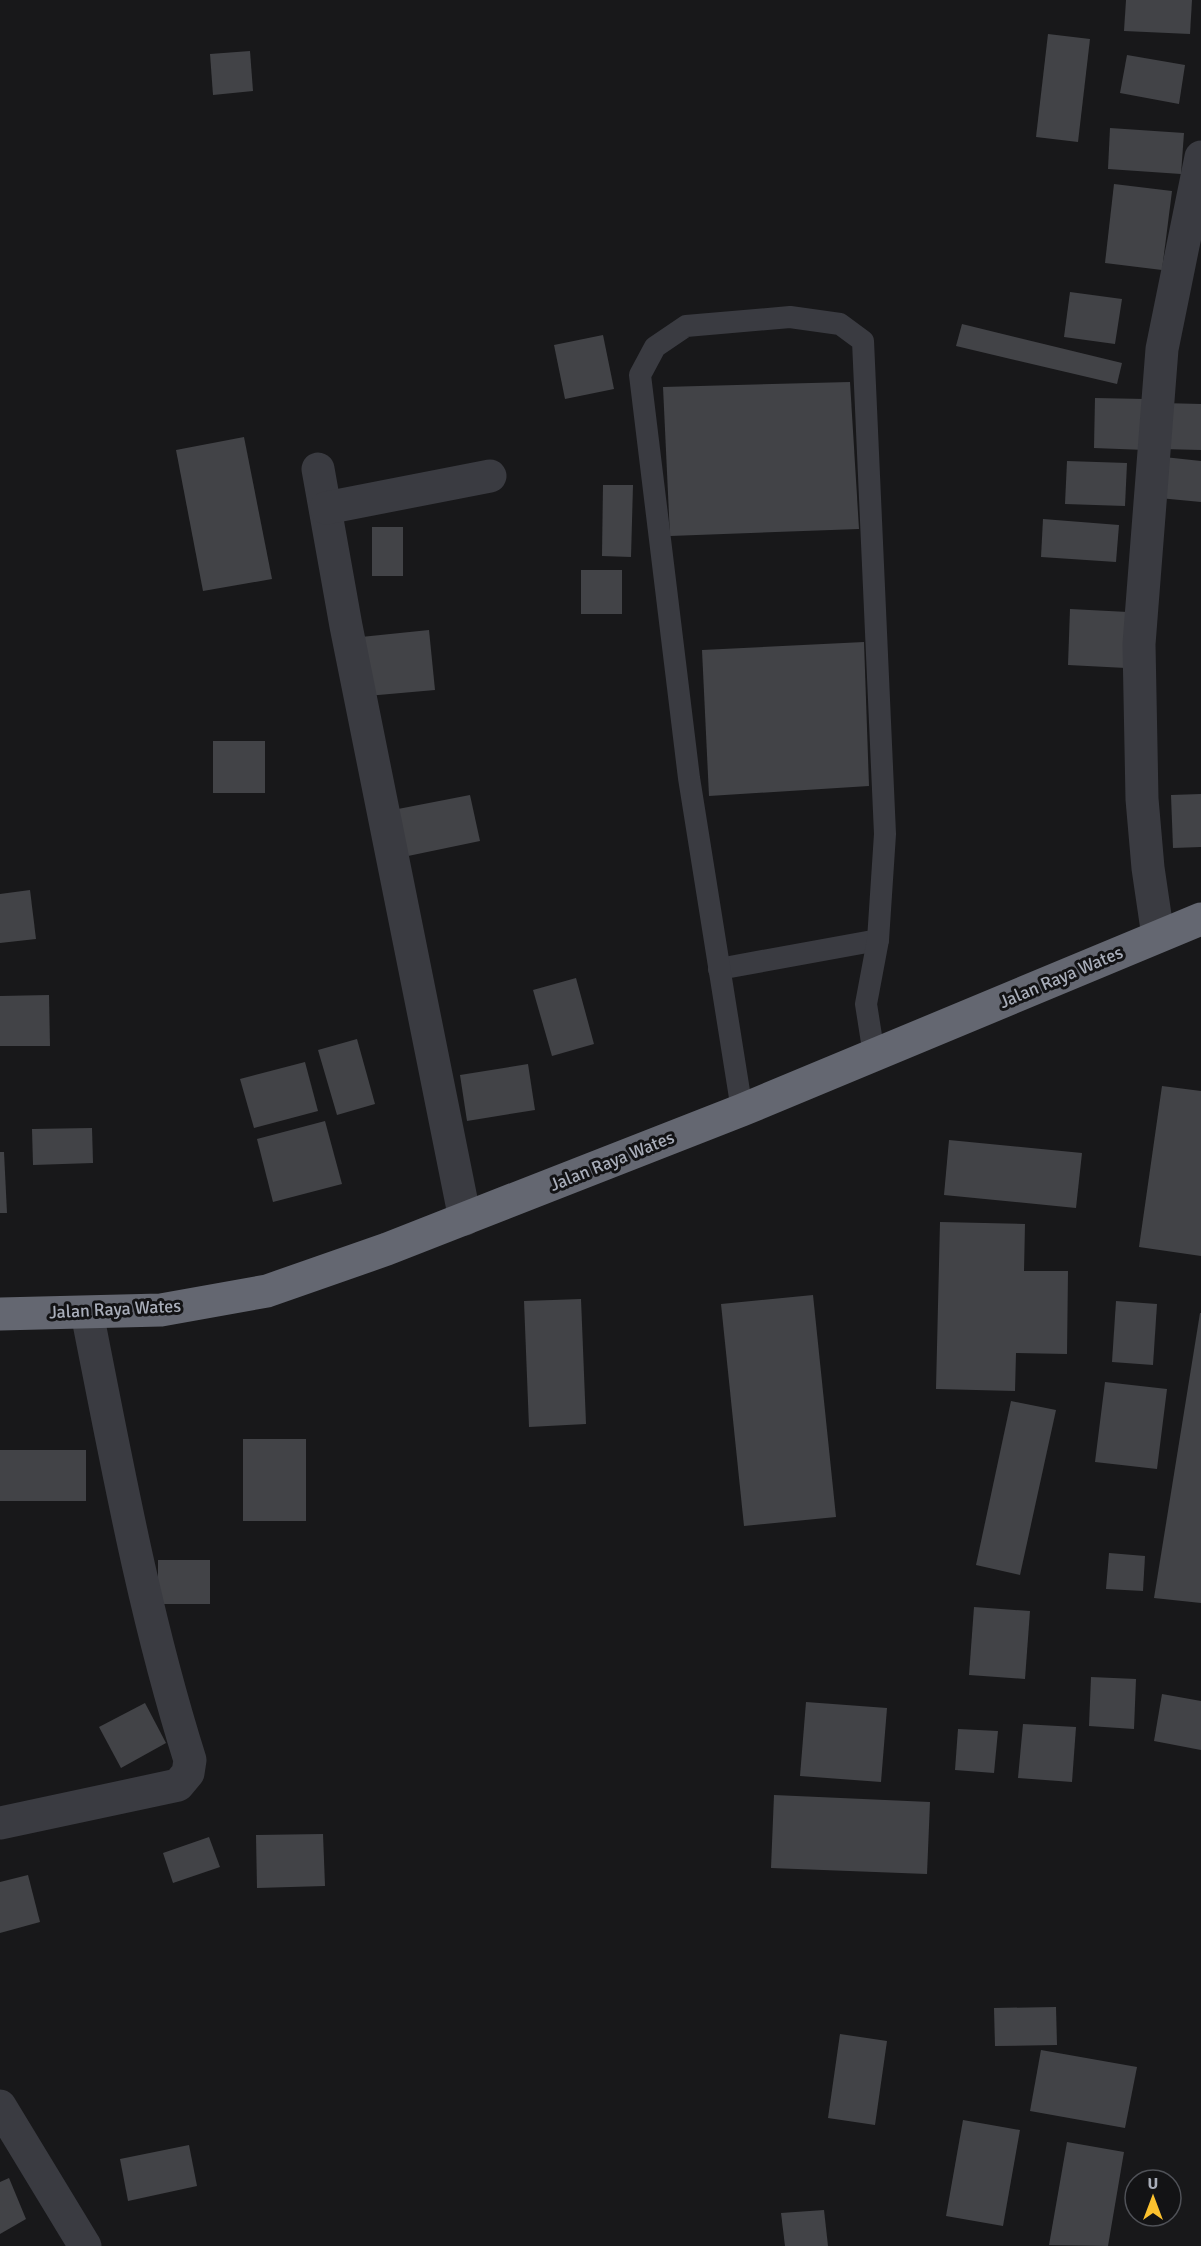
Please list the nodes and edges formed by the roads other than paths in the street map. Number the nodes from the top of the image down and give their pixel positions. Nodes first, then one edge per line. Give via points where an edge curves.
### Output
1 (1201, 158) edge
2 (318, 470) dead end
3 (490, 476) dead end
4 (326, 508) junction
5 (1201, 919) edge
6 (1158, 936) junction
7 (878, 940) junction
8 (719, 969) junction
9 (874, 1055) junction
10 (742, 1110) junction
11 (465, 1219) junction
12 (87, 1313) junction
13 (0, 1314) edge
14 (0, 1822) edge
15 (0, 2106) edge
16 (85, 2246) edge

1 - 6 street via 1162,349 1139,644 1142,799
2 - 4 street
3 - 4 street
4 - 11 street via 346,626
5 - 6 highway, Jalan Raya Wates
6 - 9 highway, Jalan Raya Wates
7 - 8 lane
7 - 8 lane via 885,834 863,341 840,324 790,317 686,326 655,347 640,375 689,778
7 - 9 lane via 866,1004
8 - 10 lane
9 - 10 highway, Jalan Raya Wates
10 - 11 highway, Jalan Raya Wates
11 - 12 highway, Jalan Raya Wates via 267,1291 161,1310
12 - 13 highway, Jalan Raya Wates
12 - 14 street via 142,1591 190,1761 188,1773 178,1785
15 - 16 street

